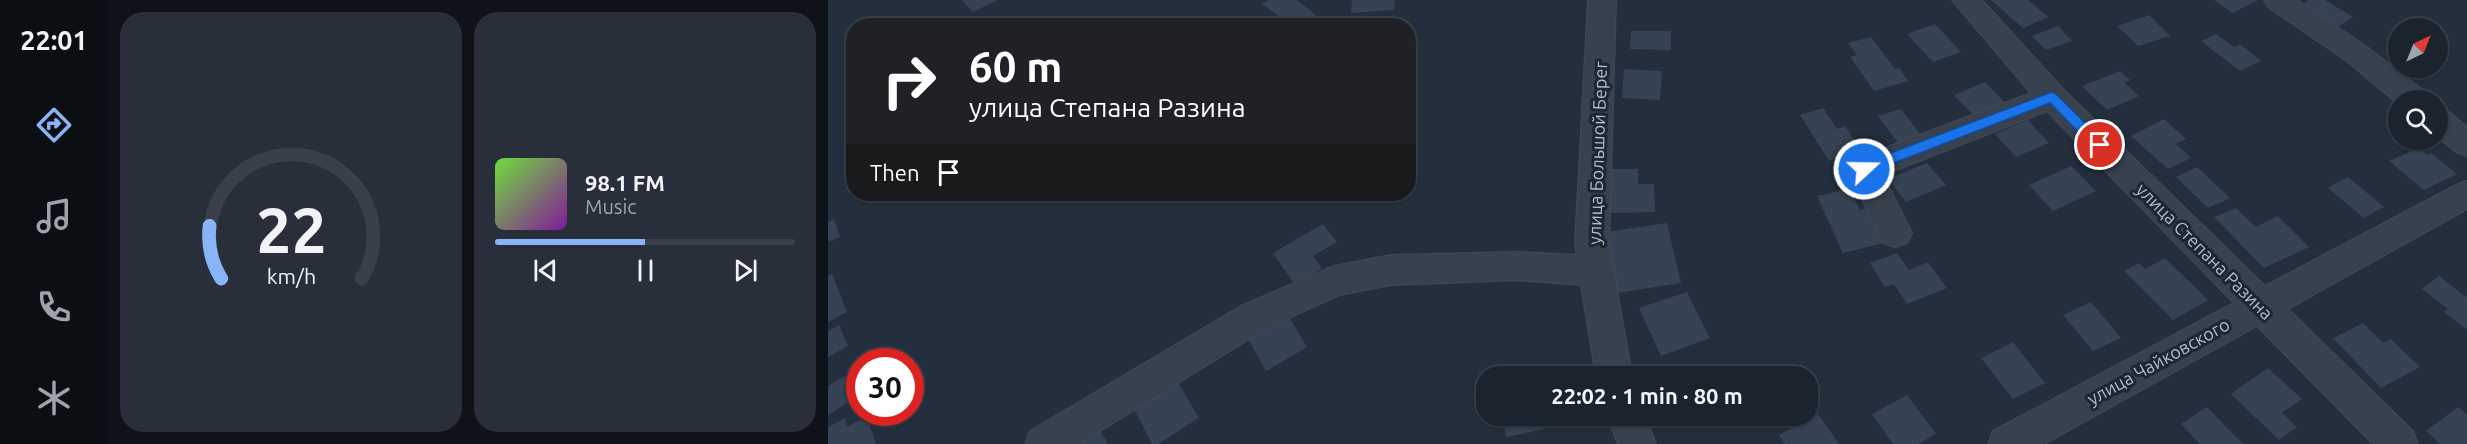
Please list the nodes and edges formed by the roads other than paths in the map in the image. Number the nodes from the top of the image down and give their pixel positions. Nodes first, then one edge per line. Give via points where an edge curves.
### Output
1 (1602, 0) edge
2 (1966, 0) edge
3 (2278, 0) edge
4 (2402, 90) edge
5 (2052, 97) junction
6 (2448, 128) edge
7 (2467, 144) edge
8 (2467, 194) edge
9 (1895, 233) dead end
10 (1596, 271) junction
11 (2259, 306) junction
12 (1612, 366) edge
13 (1630, 426) edge
14 (2017, 442) edge
15 (1044, 444) edge
16 (1637, 444) edge
17 (2399, 444) edge

1 - 10 street, улица Большой Берег via 1592,244
2 - 5 street, улица Степана Разина
3 - 4 street
5 - 9 street via 1864,169
5 - 11 street, улица Степана Разина
6 - 7 street
8 - 11 street, улица Чайковского
10 - 12 street, улица Большой Берег
10 - 15 street via 1518,266 1391,270 1334,281 1254,317
11 - 14 street, улица Чайковского
11 - 17 street, улица Степана Разина
13 - 16 street

